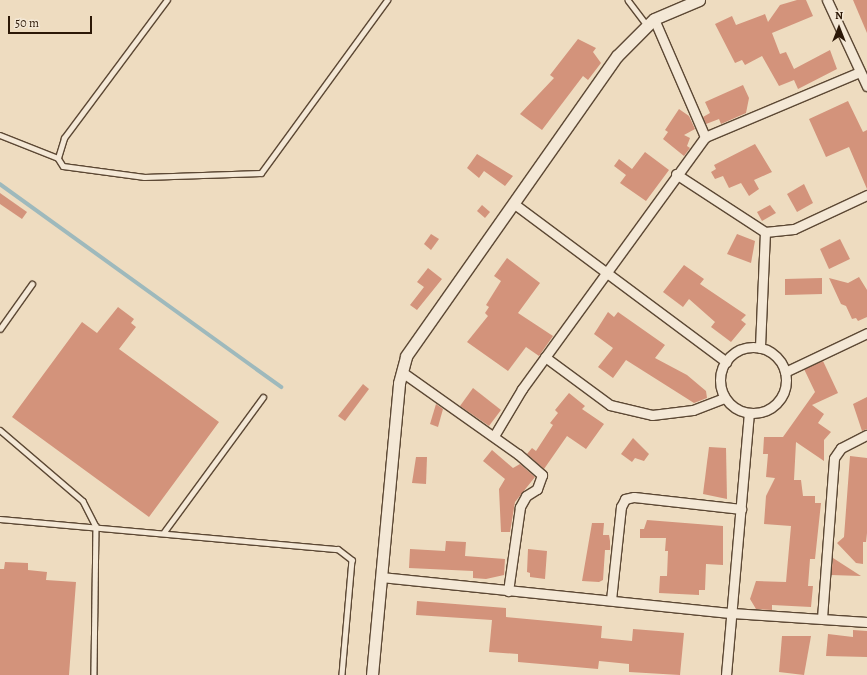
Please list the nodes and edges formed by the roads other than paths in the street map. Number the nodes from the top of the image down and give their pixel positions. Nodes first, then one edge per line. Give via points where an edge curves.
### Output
1 (167, 0) edge
2 (387, 0) edge
3 (628, 0) edge
4 (699, 0) edge
5 (827, 0) edge
6 (650, 22) junction
7 (860, 72) junction
8 (867, 86) edge
9 (0, 135) edge
10 (705, 137) junction
11 (58, 158) junction
12 (676, 174) junction
13 (867, 196) edge
14 (513, 203) junction
15 (765, 232) junction
16 (606, 273) junction
17 (32, 284) dead end
18 (0, 329) edge
19 (867, 333) edge
20 (760, 348) junction
21 (545, 357) junction
22 (726, 362) junction
23 (402, 372) junction
24 (786, 372) junction
25 (263, 397) dead end
26 (725, 398) junction
27 (749, 413) junction
28 (0, 430) edge
29 (867, 435) edge
30 (494, 436) junction
31 (741, 509) junction
32 (0, 519) edge
33 (96, 526) junction
34 (164, 532) junction
35 (380, 577) junction
36 (508, 591) junction
37 (611, 600) junction
38 (732, 613) junction
39 (822, 618) junction
40 (867, 622) edge
41 (94, 675) edge
42 (342, 675) edge
43 (372, 675) edge
44 (726, 675) edge

1 - 11 lane via 64,138
2 - 11 lane via 261,173 144,177 63,166
3 - 6 lane
4 - 6 street
5 - 7 street
6 - 10 street
6 - 14 street via 617,56
7 - 8 street
7 - 10 street
9 - 11 lane
10 - 12 street
12 - 15 street
12 - 16 street
13 - 15 street via 794,230
14 - 16 street
14 - 23 street via 425,326 406,356
15 - 20 street
16 - 21 street
16 - 22 street
17 - 18 lane
19 - 24 street
20 - 22 street via 741,349
20 - 24 street via 776,356
21 - 26 street via 610,405 652,415 693,410
21 - 30 street
22 - 26 street via 720,380
23 - 30 street
23 - 35 street
24 - 27 street via 785,390 774,405
25 - 34 lane
26 - 27 street
27 - 31 street
28 - 33 lane via 84,501
29 - 39 street via 841,448 834,458
30 - 36 street via 543,478 520,507
31 - 37 street via 634,497 625,499 621,507
31 - 38 street
32 - 33 lane
33 - 34 lane
33 - 41 lane
34 - 42 lane via 315,545 347,554 352,560
35 - 36 street
35 - 43 street
36 - 37 street
37 - 38 street
38 - 39 street
38 - 44 street
39 - 40 street

